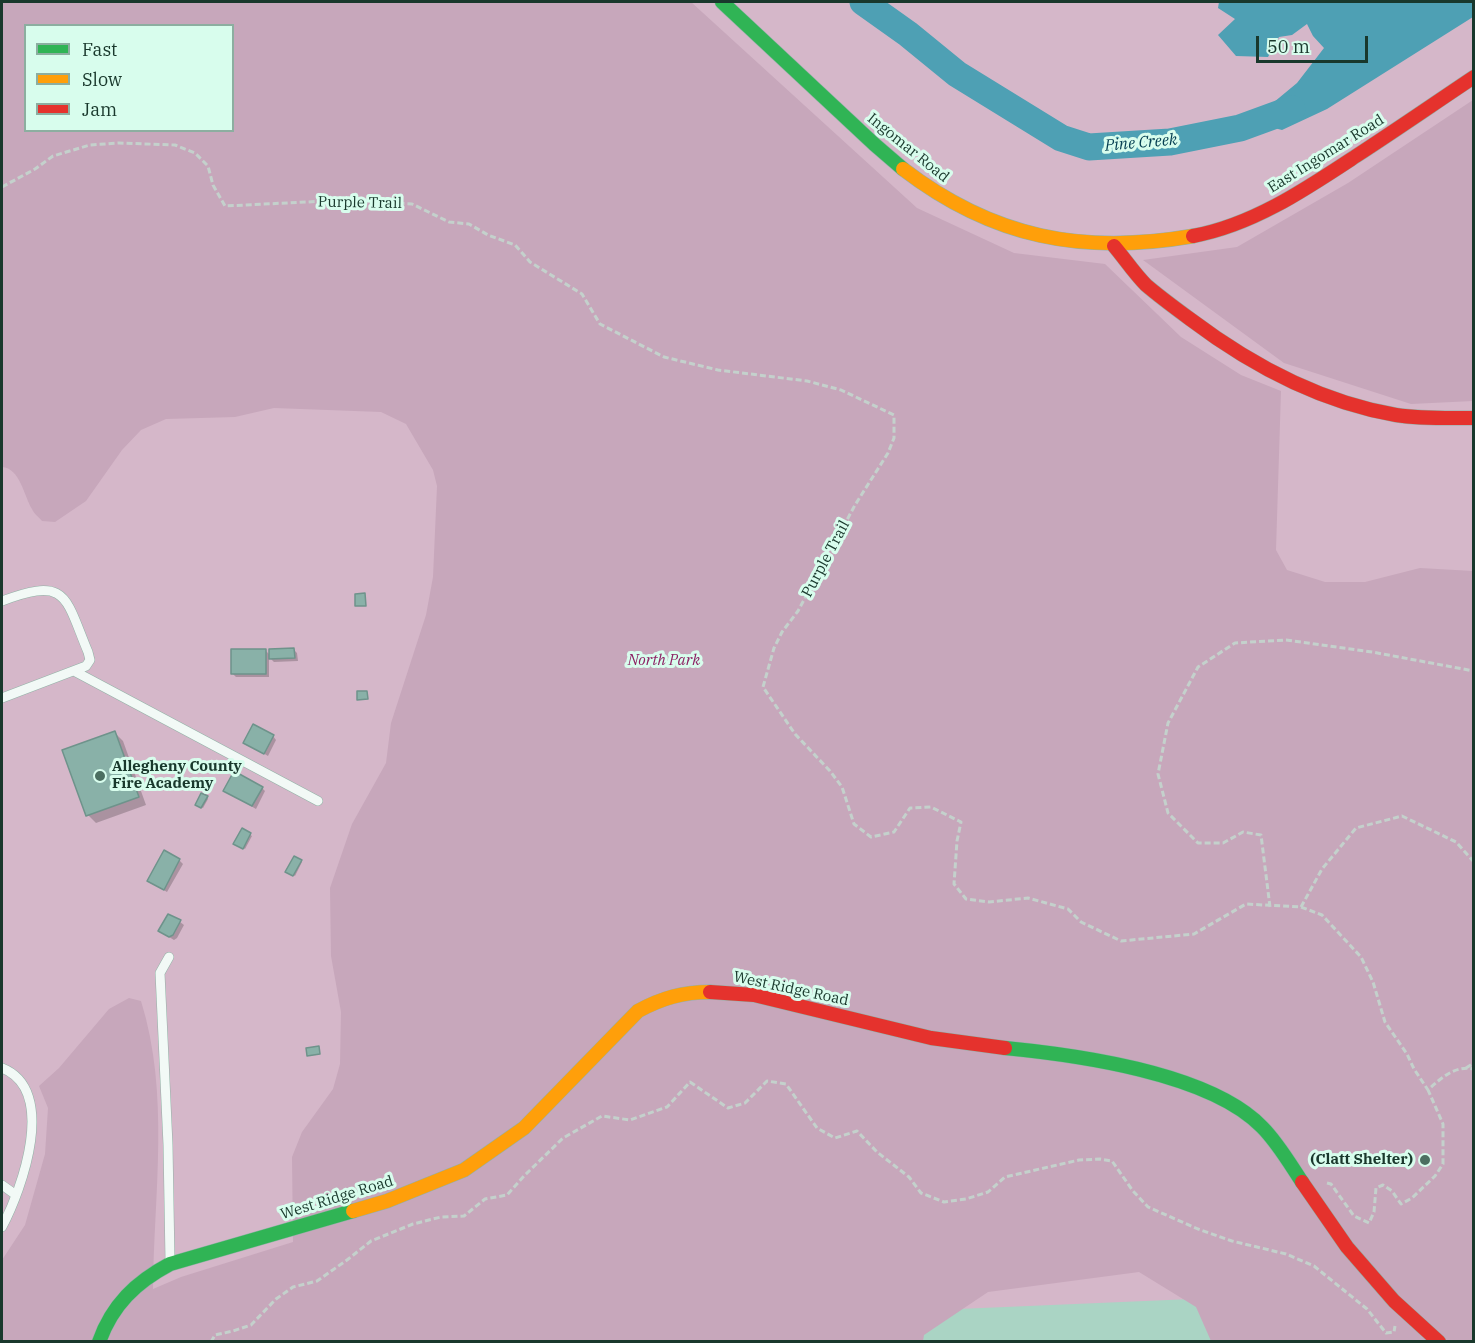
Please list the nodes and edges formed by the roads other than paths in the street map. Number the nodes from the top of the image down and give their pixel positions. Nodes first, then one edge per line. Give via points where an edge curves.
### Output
1 (722, 2) edge
2 (1473, 77) edge
3 (1114, 246) junction
4 (1473, 418) edge
5 (2, 602) edge
6 (74, 671) junction
7 (2, 698) edge
8 (318, 801) dead end
9 (169, 957) dead end
10 (2, 1068) edge
11 (2, 1185) edge
12 (16, 1195) junction
13 (2, 1227) edge
14 (170, 1264) junction
15 (99, 1341) edge
16 (1439, 1341) edge

1 - 3 street, Ingomar Road via 872,142 942,196 1022,232 1052,240
2 - 3 street, East Ingomar Road via 1337,169 1270,208 1240,222 1185,238
3 - 4 street via 1142,280 1185,316 1282,377 1387,414
5 - 6 lane via 37,590 49,590 64,597 90,656 86,666
6 - 7 lane
6 - 8 lane
9 - 14 lane via 160,973
10 - 12 lane via 23,1083 31,1112 29,1154
11 - 12 lane
12 - 13 lane
14 - 15 street, West Ridge Road via 139,1281 117,1303
14 - 16 street, West Ridge Road via 387,1201 464,1170 524,1128 638,1011 672,995 727,992 754,995 931,1038 1079,1057 1190,1085 1227,1101 1271,1138 1347,1247 1394,1301

